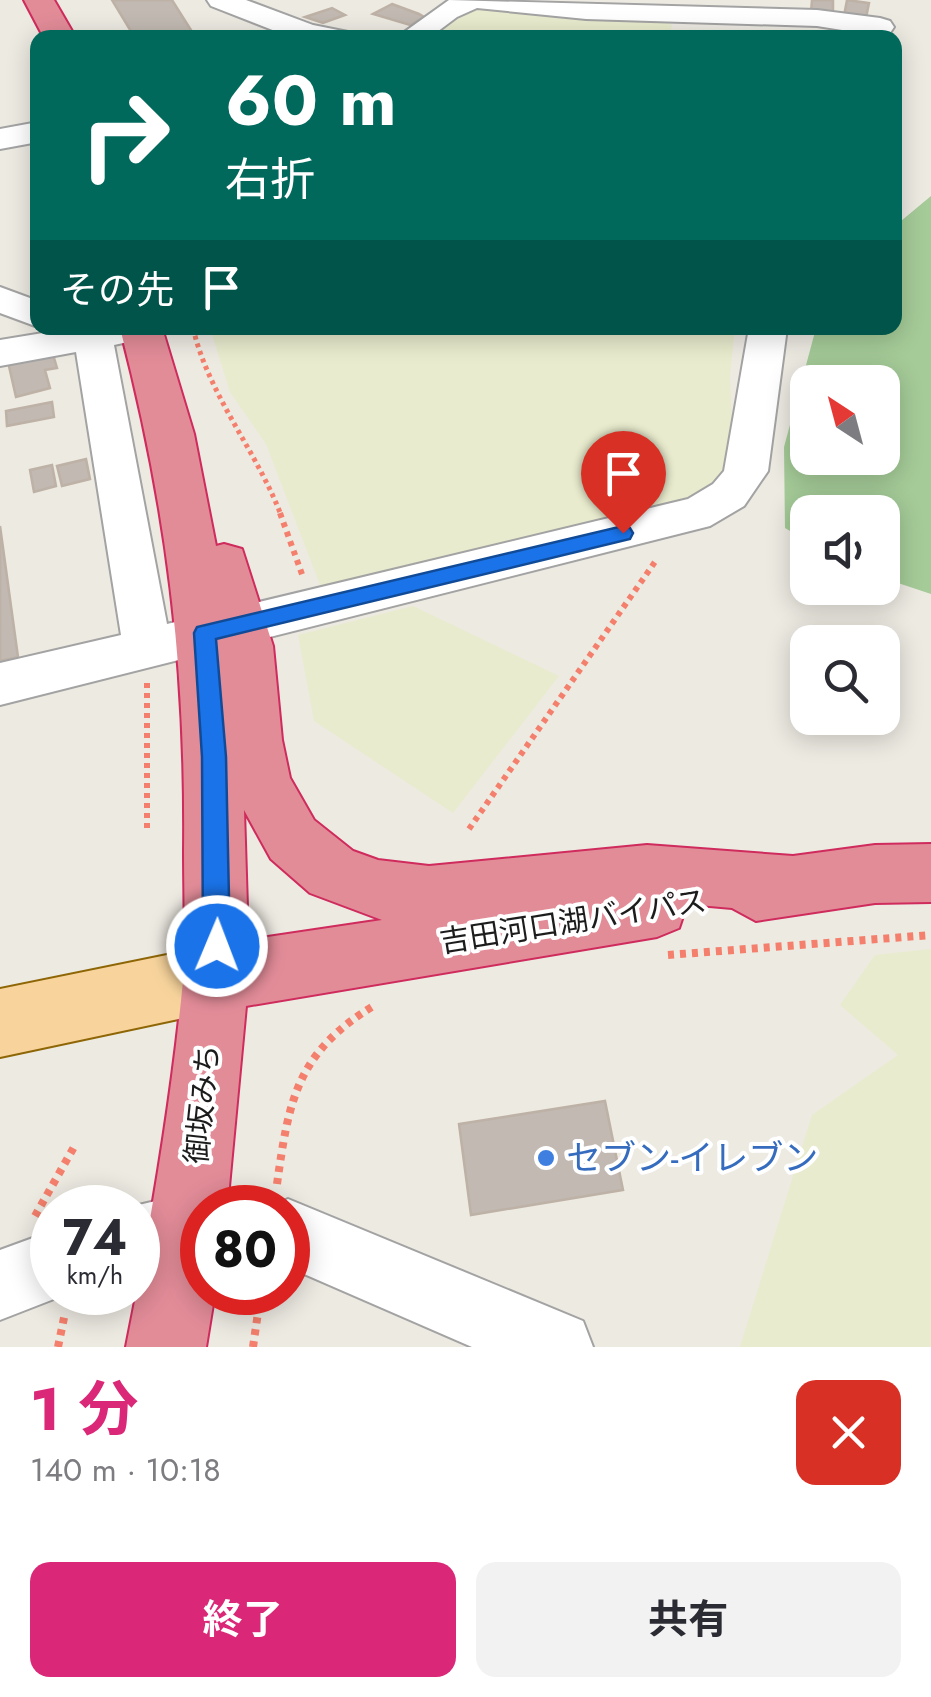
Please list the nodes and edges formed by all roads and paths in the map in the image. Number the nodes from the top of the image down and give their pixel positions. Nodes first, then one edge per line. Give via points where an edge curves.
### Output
1 (38, 0) edge
2 (222, 0) edge
3 (476, 0) edge
4 (737, 7) edge
5 (878, 22) edge
6 (55, 30) edge
7 (299, 30) edge
8 (421, 30) edge
9 (30, 133) edge
10 (0, 139) edge
11 (0, 299) edge
12 (30, 312) edge
13 (65, 335) edge
14 (80, 335) edge
15 (141, 335) edge
16 (195, 335) edge
17 (767, 335) edge
18 (0, 353) edge
19 (685, 519) junction
20 (314, 606) junction
21 (223, 628) junction
22 (146, 647) junction
23 (0, 684) edge
24 (469, 828) dead end
25 (147, 832) dead end
26 (931, 873) edge
27 (791, 885) junction
28 (931, 935) edge
29 (653, 958) dead end
30 (216, 978) junction
31 (391, 1001) dead end
32 (0, 1023) edge
33 (74, 1146) dead end
34 (53, 1185) edge
35 (284, 1185) edge
36 (310, 1224) edge
37 (176, 1228) edge
38 (30, 1274) edge
39 (0, 1286) edge
40 (64, 1315) edge
41 (257, 1315) edge
42 (58, 1347) edge
43 (166, 1347) edge
44 (252, 1347) edge
45 (557, 1347) edge

1 - 6 highway
2 - 7 street
3 - 4 street via 586,11
3 - 8 street
4 - 5 street
9 - 10 street
11 - 12 street
13 - 18 street
14 - 22 street via 94,344
15 - 21 highway via 172,434 183,497 220,552
16 - 20 path via 215,395 270,490
17 - 19 street via 739,487
19 - 20 street
19 - 24 path
20 - 21 street
21 - 22 street
21 - 27 highway via 261,782 278,821 326,869 351,883 435,898 649,873
21 - 30 highway, 御坂みち via 214,757
22 - 23 street
22 - 25 path
26 - 27 highway, 吉田河口湖バイパス
27 - 30 highway, 吉田河口湖バイパス
28 - 29 path
30 - 32 main road
30 - 37 highway, 御坂みち
31 - 35 path via 351,1018 304,1063 289,1103
33 - 34 path
36 - 45 street
37 - 43 highway, 御坂みち
38 - 39 street
40 - 42 path
41 - 44 path

